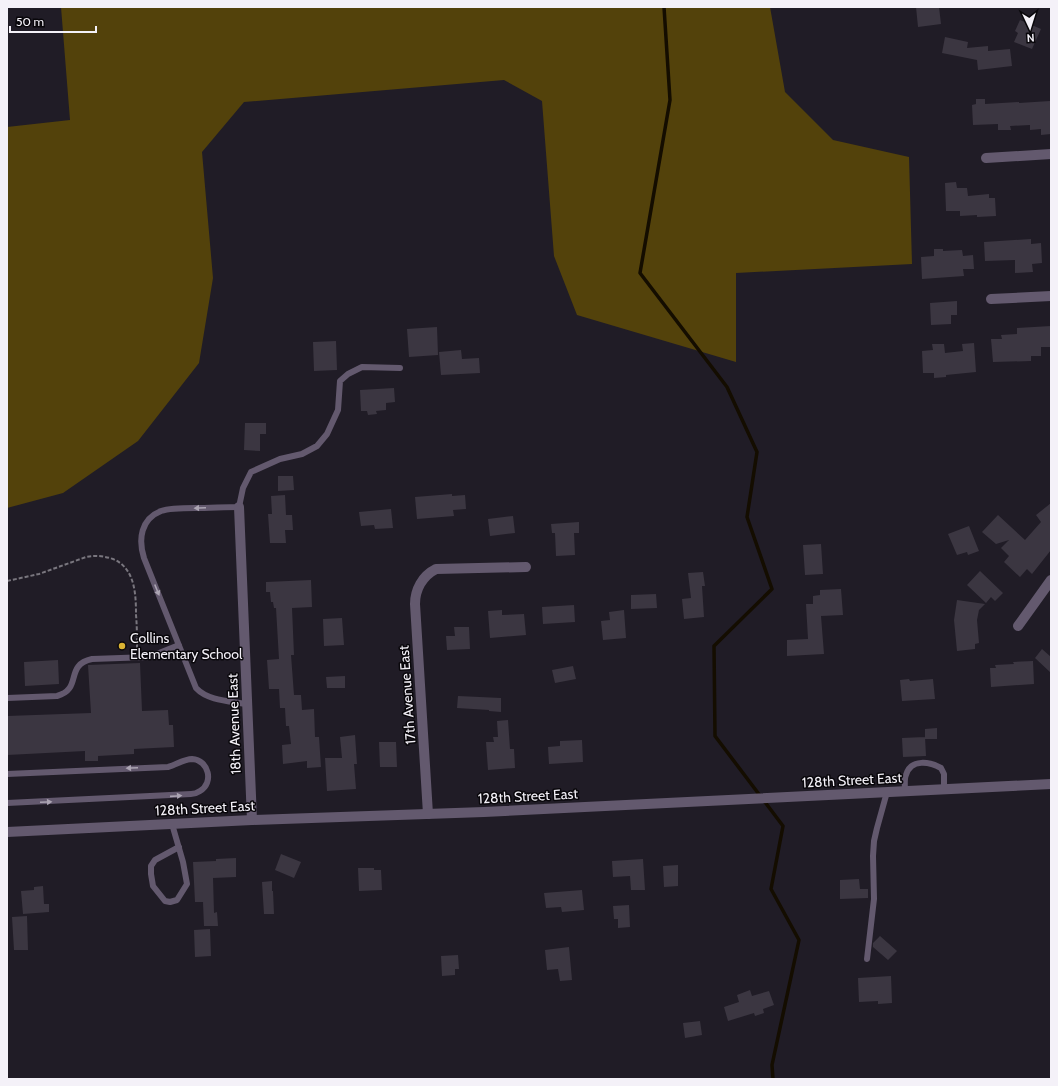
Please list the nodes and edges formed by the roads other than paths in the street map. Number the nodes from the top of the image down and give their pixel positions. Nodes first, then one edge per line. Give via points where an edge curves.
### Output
1 (1051, 154) edge
2 (986, 158) dead end
3 (1051, 296) edge
4 (991, 299) dead end
5 (400, 368) dead end
6 (239, 507) junction
7 (526, 567) dead end
8 (1051, 580) edge
9 (1018, 626) dead end
10 (179, 645) junction
11 (7, 698) edge
12 (246, 704) junction
13 (7, 774) edge
14 (1051, 784) edge
15 (944, 789) junction
16 (906, 791) junction
17 (887, 792) junction
18 (7, 803) edge
19 (428, 814) junction
20 (252, 820) junction
21 (172, 824) junction
22 (7, 832) edge
23 (179, 847) junction
24 (867, 959) dead end

1 - 2 street
3 - 4 street
5 - 6 lane via 362,367 348,374 340,381 338,410 328,434 317,446 302,454 280,459 251,472 243,488
6 -> 10 lane via 163,510 152,516 141,534 144,558
6 - 12 street, 18th Avenue East
7 - 19 street, 17th Avenue East via 436,569 426,576 416,591
8 - 9 street
10 - 11 lane via 149,657 84,660 76,670 69,690 64,694
10 - 12 lane via 196,688 200,692 216,699
12 - 20 street, 18th Avenue East
18 -> 13 lane via 174,796 196,793 203,789 208,780 204,765 192,759 168,767
14 - 15 street, 128th Street East
15 - 16 street, 128th Street East
15 - 16 lane via 942,768 924,762 909,767 905,776
16 - 17 street, 128th Street East
17 - 19 street, 128th Street East
17 - 24 lane via 874,841 874,899
19 - 20 street, 128th Street East
20 - 21 street, 128th Street East
21 - 22 street, 128th Street East
21 - 23 lane
23 - 23 lane via 187,884 177,900 165,901 153,886 151,866 155,860

